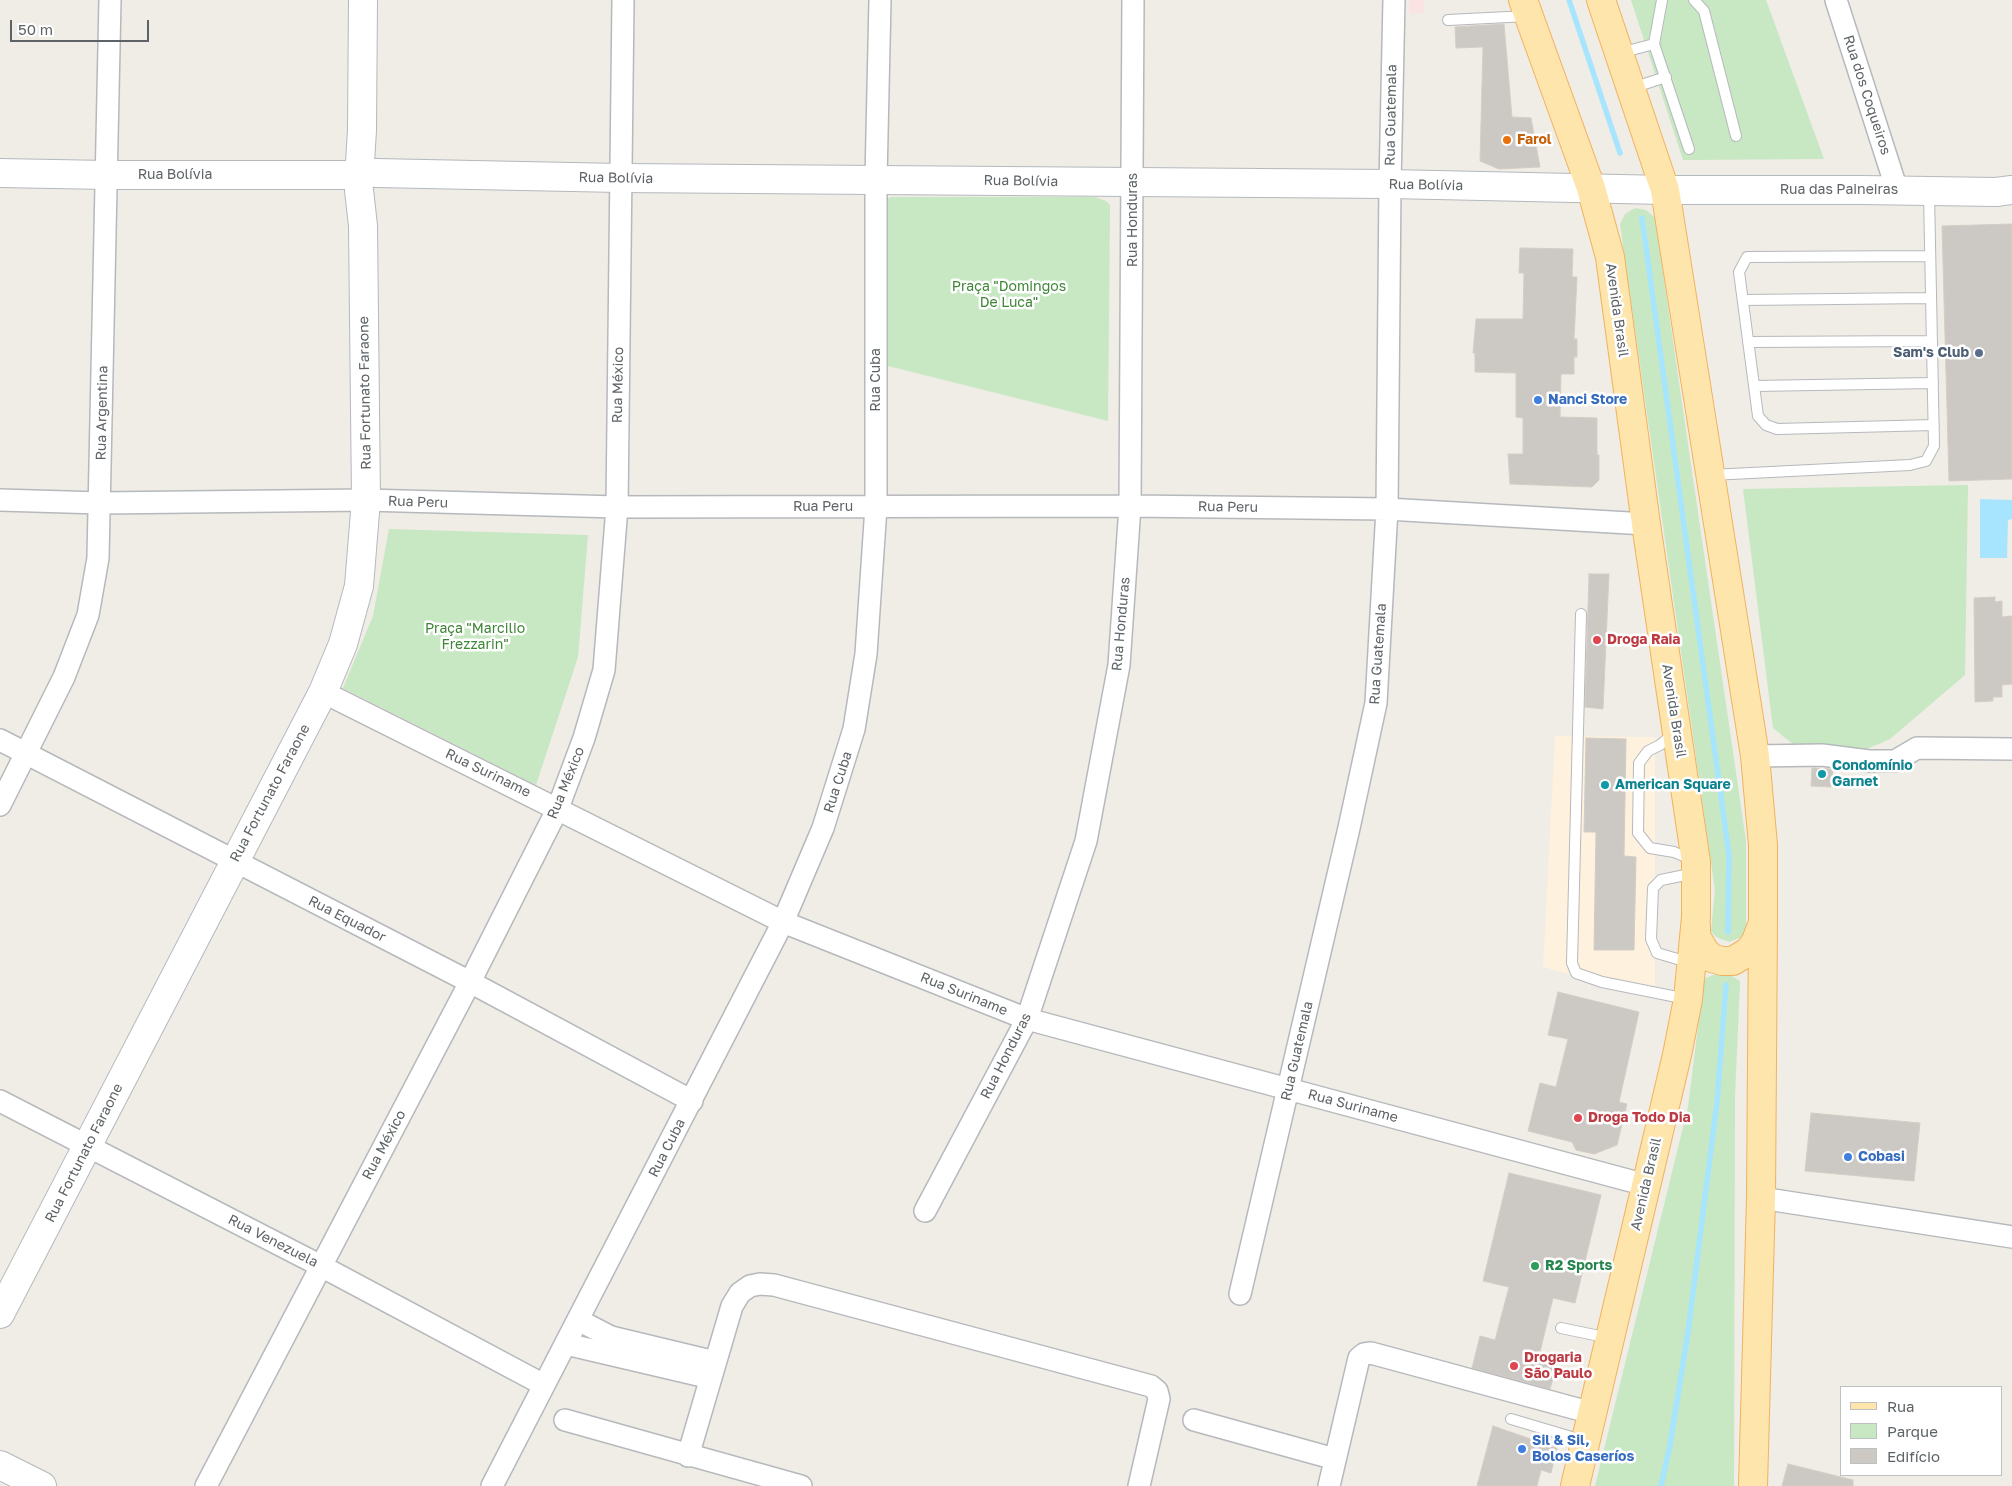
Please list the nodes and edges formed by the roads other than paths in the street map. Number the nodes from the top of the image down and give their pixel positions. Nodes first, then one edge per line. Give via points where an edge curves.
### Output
1 (110, 0) edge
2 (363, 0) edge
3 (623, 0) edge
4 (880, 0) edge
5 (1133, 0) edge
6 (1394, 0) edge
7 (1602, 0) edge
8 (1662, 0) edge
9 (1694, 0) edge
10 (1836, 0) edge
11 (1526, 8) edge
12 (1448, 20) dead end
13 (1654, 44) junction
14 (1619, 53) junction
15 (1666, 77) junction
16 (1631, 88) junction
17 (1736, 136) dead end
18 (1689, 148) dead end
19 (0, 173) edge
20 (107, 175) junction
21 (363, 176) junction
22 (620, 178) junction
23 (876, 179) junction
24 (1133, 182) junction
25 (1390, 184) junction
26 (1591, 188) junction
27 (1665, 190) junction
28 (1898, 190) junction
29 (2012, 190) edge
30 (1928, 191) junction
31 (1930, 256) junction
32 (1931, 298) junction
33 (1743, 300) junction
34 (1932, 341) junction
35 (1748, 342) junction
36 (1933, 383) junction
37 (1754, 386) junction
38 (1934, 425) junction
39 (1710, 476) junction
40 (0, 500) edge
41 (366, 500) junction
42 (100, 503) junction
43 (1130, 506) junction
44 (616, 507) junction
45 (876, 507) junction
46 (1387, 509) junction
47 (1646, 524) junction
48 (1582, 614) dead end
49 (323, 692) junction
50 (1677, 731) junction
51 (0, 740) edge
52 (2012, 749) edge
53 (27, 754) junction
54 (1755, 756) junction
55 (0, 804) edge
56 (558, 808) junction
57 (235, 861) junction
58 (1696, 867) junction
59 (1696, 917) junction
60 (783, 922) junction
61 (1762, 923) junction
62 (1691, 963) junction
63 (470, 982) junction
64 (1688, 999) junction
65 (1027, 1019) junction
66 (1288, 1088) junction
67 (0, 1101) edge
68 (692, 1101) junction
69 (87, 1147) junction
70 (1646, 1184) junction
71 (1760, 1198) junction
72 (926, 1211) dead end
73 (2012, 1237) edge
74 (321, 1266) junction
75 (1240, 1294) dead end
76 (0, 1314) edge
77 (578, 1320) junction
78 (1561, 1328) dead end
79 (1610, 1338) junction
80 (566, 1344) junction
81 (713, 1370) junction
82 (544, 1385) junction
83 (1592, 1413) junction
84 (1511, 1419) dead end
85 (565, 1420) dead end
86 (1194, 1420) dead end
87 (1586, 1441) junction
88 (688, 1456) junction
89 (1335, 1459) junction
90 (0, 1465) edge
91 (42, 1486) edge
92 (206, 1486) edge
93 (492, 1486) edge
94 (801, 1486) edge
95 (1139, 1486) edge
96 (1329, 1486) edge
97 (1575, 1486) edge
98 (1753, 1486) edge

1 - 20 street, Rua Argentina
2 - 21 main road, Rua Fortunato Faraone
3 - 22 street, Rua México
4 - 23 street, Rua Cuba
5 - 24 street, Rua Honduras
6 - 25 street, Rua Guatemala
7 - 14 main road
8 - 13 lane
9 - 17 lane via 1704,11
10 - 28 street, Rua dos Coqueiros
11 - 12 lane
11 - 26 main road, Avenida Brasil
13 - 14 lane
13 - 15 lane
14 - 16 main road
15 - 16 lane
15 - 18 lane
16 - 27 main road
19 - 20 main road, Rua Bolívia
20 - 21 main road, Rua Bolívia
20 - 42 street, Rua Argentina
21 - 22 main road, Rua Bolívia
21 - 41 main road, Rua Fortunato Faraone
22 - 23 main road, Rua Bolívia
22 - 44 street, Rua México
23 - 24 main road, Rua Bolívia
23 - 45 street, Rua Cuba
24 - 25 main road, Rua Bolívia
24 - 43 street, Rua Honduras
25 - 26 main road, Rua Bolívia
25 - 46 street, Rua Guatemala
26 - 27 main road, Rua Bolívia
26 - 47 main road, Avenida Brasil via 1610,257
27 - 28 main road, Rua das Paineiras
27 - 39 main road
28 - 30 main road, Rua das Paineiras
29 - 30 main road, Rua das Paineiras
30 - 31 lane
31 - 32 lane
31 - 33 lane via 1747,257 1739,272
32 - 33 lane
32 - 34 lane
33 - 35 lane
34 - 35 lane
34 - 36 lane
35 - 37 lane
36 - 37 lane
36 - 38 lane
37 - 38 lane via 1758,416 1777,430
38 - 39 lane via 1934,446 1926,461 1910,466
39 - 54 main road
40 - 42 street, Rua Peru
41 - 42 street, Rua Peru
41 - 44 street, Rua Peru
41 - 49 main road, Rua Fortunato Faraone via 359,586 343,644
42 - 53 street, Rua Argentina via 98,558 88,615 64,677
43 - 45 street, Rua Peru
43 - 46 street, Rua Peru
43 - 65 street, Rua Honduras via 1119,665 1086,841
44 - 45 street, Rua Peru
44 - 56 street, Rua México via 604,670 584,738
45 - 60 street, Rua Cuba via 866,654 854,729 823,828
46 - 47 street, Rua Peru
46 - 66 street, Rua Guatemala via 1376,703
47 - 50 main road, Avenida Brasil
48 - 64 lane via 1572,962 1576,973 1602,982
49 - 56 street, Rua Suriname
49 - 57 main road, Rua Fortunato Faraone
50 - 58 main road, Avenida Brasil
50 - 58 lane via 1648,752 1639,763 1638,833 1650,848 1674,852
51 - 53 street, Rua Equador
52 - 54 street via 1917,748 1895,762 1822,755
53 - 55 street, Rua Argentina
53 - 57 street, Rua Equador
54 - 61 main road via 1762,845
56 - 60 street, Rua Suriname
56 - 63 street, Rua México
57 - 63 street, Rua Equador
57 - 69 main road, Rua Fortunato Faraone
58 - 59 main road, Avenida Brasil
58 - 62 lane via 1662,880 1652,888 1651,939 1657,953
59 - 61 main road via 1699,944 1712,958 1722,961 1733,961 1750,951
59 - 62 main road, Avenida Brasil
60 - 65 street, Rua Suriname
60 - 68 street, Rua Cuba
61 - 71 main road
62 - 64 main road, Avenida Brasil
63 - 68 street, Rua Equador
63 - 74 street, Rua México
64 - 70 main road, Avenida Brasil
65 - 66 street, Rua Suriname
65 - 72 street, Rua Honduras
66 - 70 street, Rua Suriname
66 - 75 street, Rua Guatemala
67 - 69 street, Rua Venezuela
68 - 77 street, Rua Cuba
69 - 74 street, Rua Venezuela
69 - 76 main road, Rua Fortunato Faraone
70 - 79 main road, Avenida Brasil
71 - 73 street
71 - 98 main road
74 - 82 street, Rua Venezuela
74 - 92 street, Rua México
77 - 80 street, Rua Cuba
77 - 81 street via 611,1337
78 - 79 lane
79 - 83 main road, Avenida Brasil
80 - 81 street
80 - 82 street, Rua Cuba
81 - 88 street
81 - 95 street via 732,1306 740,1293 760,1284 1151,1386 1160,1399
82 - 93 street, Rua Cuba
83 - 87 main road, Avenida Brasil
83 - 89 street via 1371,1353 1364,1354 1359,1358
84 - 87 lane
85 - 88 street
86 - 89 street
87 - 97 main road, Avenida Brasil
88 - 94 street
89 - 96 street
90 - 91 main road

